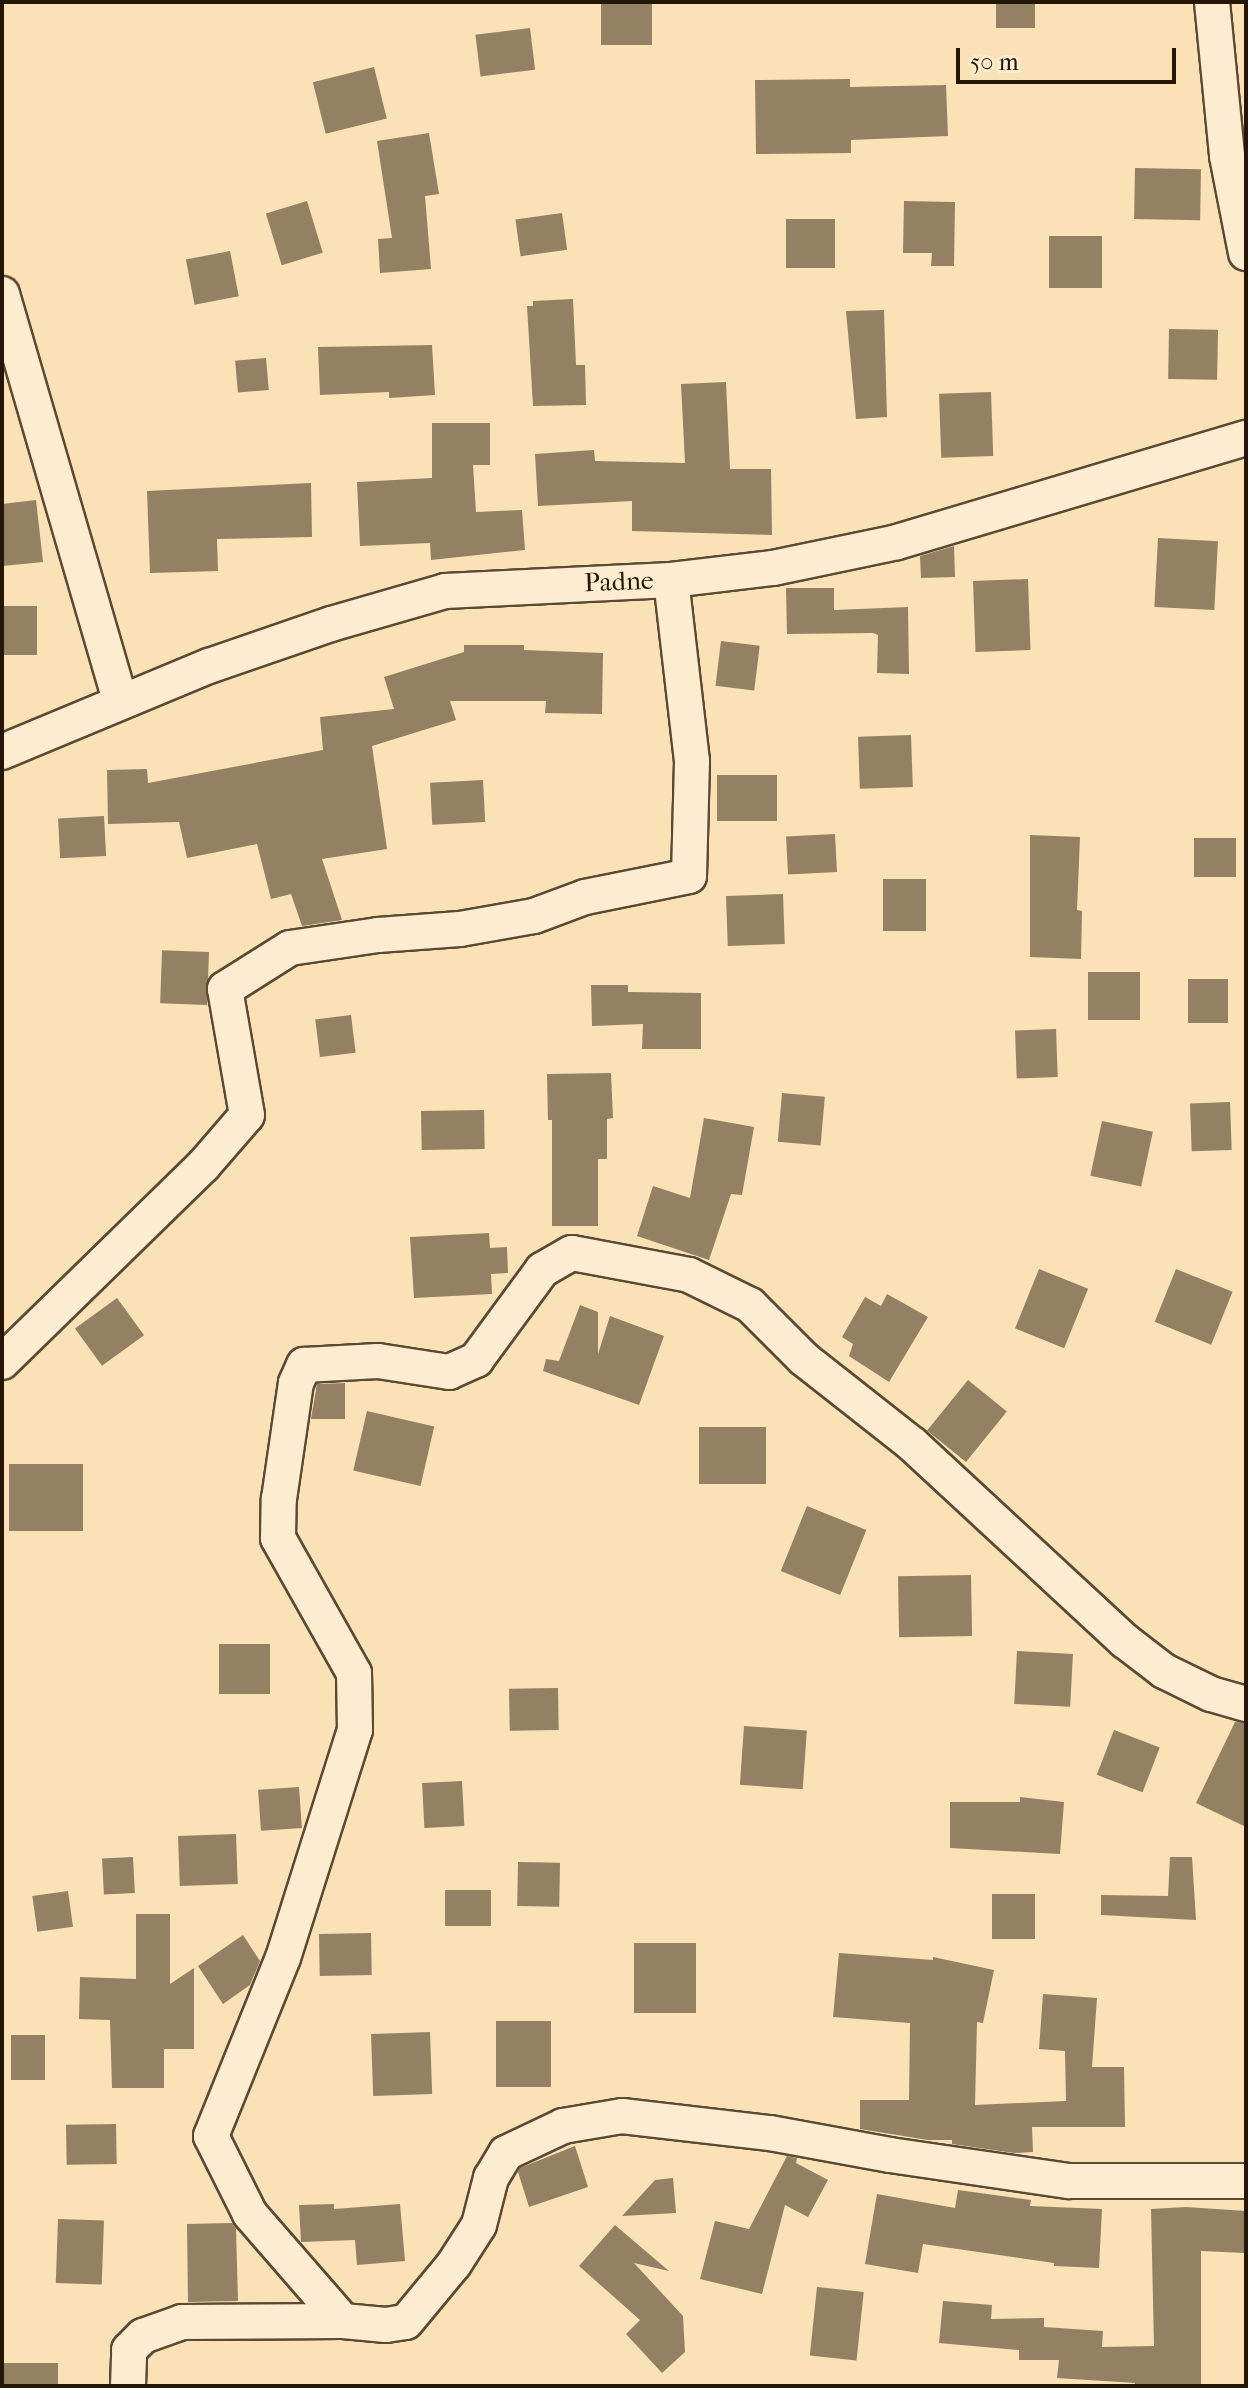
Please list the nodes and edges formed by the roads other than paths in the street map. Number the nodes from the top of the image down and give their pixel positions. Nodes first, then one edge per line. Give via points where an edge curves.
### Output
1 (1212, 2) edge
2 (1246, 253) edge
3 (2, 294) edge
4 (1246, 438) edge
5 (671, 580) junction
6 (120, 700) junction
7 (2, 752) edge
8 (2, 1362) edge
9 (1246, 1704) edge
10 (1246, 2181) edge
11 (343, 2321) junction
12 (128, 2386) edge

1 - 2 street via 1227,156
3 - 6 street
4 - 5 street, Padne via 897,542 773,568
5 - 6 street, Padne via 445,591 331,624
5 - 8 street via 692,761 689,876 585,897 534,916 290,948 225,989 247,1115 203,1166
6 - 7 street, Padne
9 - 11 street via 1164,1671 1125,1641 912,1444 804,1359 750,1305 689,1275 572,1253 542,1270 476,1360 449,1372 378,1361 304,1365 298,1373 279,1499 278,1538 354,1673 355,1730 283,1958 211,2136 250,2214
10 - 11 street via 1069,2181 770,2133 622,2116 563,2126 506,2153 491,2178 479,2225 406,2322
11 - 12 street via 182,2322 143,2336 129,2350

